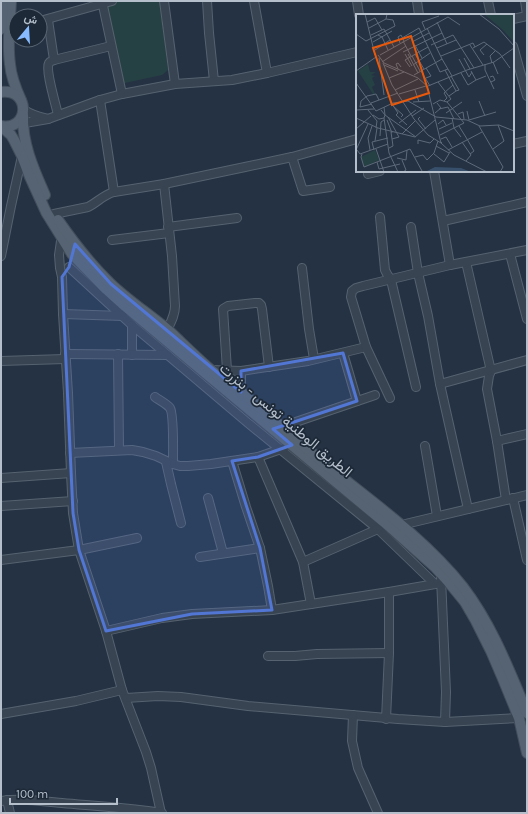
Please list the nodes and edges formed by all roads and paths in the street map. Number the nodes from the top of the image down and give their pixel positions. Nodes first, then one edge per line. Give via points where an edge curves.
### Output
1 (3, 1) edge
2 (112, 1) edge
3 (164, 1) edge
4 (207, 1) edge
5 (254, 1) edge
6 (357, 1) edge
7 (417, 1) edge
8 (488, 1) edge
9 (525, 1) edge
10 (102, 2) edge
11 (359, 14) edge
12 (419, 14) edge
13 (491, 14) edge
14 (527, 16) edge
15 (48, 19) edge
16 (514, 19) edge
17 (8, 24) edge
18 (48, 36) edge
19 (112, 46) junction
20 (9, 48) edge
21 (514, 49) edge
22 (356, 52) edge
23 (54, 60) junction
24 (267, 73) junction
25 (214, 81) junction
26 (525, 82) edge
27 (174, 84) junction
28 (1, 92) edge
29 (122, 94) junction
30 (527, 96) edge
31 (100, 100) junction
32 (20, 115) junction
33 (58, 115) junction
34 (48, 119) junction
35 (1, 126) edge
36 (356, 140) edge
37 (527, 142) edge
38 (514, 144) edge
39 (22, 156) junction
40 (292, 157) junction
41 (376, 172) edge
42 (434, 172) edge
43 (368, 174) dead end
44 (164, 184) junction
45 (330, 187) dead end
46 (114, 192) junction
47 (527, 202) edge
48 (54, 214) junction
49 (380, 217) dead end
50 (237, 218) dead end
51 (443, 221) junction
52 (411, 227) dead end
53 (169, 230) junction
54 (62, 233) junction
55 (112, 240) dead end
56 (75, 244) junction
57 (527, 250) edge
58 (72, 254) junction
59 (510, 254) junction
60 (1, 256) edge
61 (466, 262) junction
62 (450, 265) junction
63 (69, 267) junction
64 (302, 268) dead end
65 (418, 273) junction
66 (62, 277) junction
67 (392, 280) junction
68 (63, 314) junction
69 (123, 316) junction
70 (527, 319) edge
71 (132, 325) junction
72 (167, 330) junction
73 (366, 347) junction
74 (343, 353) junction
75 (118, 354) junction
76 (167, 354) junction
77 (132, 355) junction
78 (65, 356) junction
79 (314, 359) junction
80 (527, 360) edge
81 (1, 361) edge
82 (269, 367) junction
83 (212, 370) junction
84 (227, 370) junction
85 (241, 371) junction
86 (491, 371) junction
87 (440, 384) junction
88 (416, 387) dead end
89 (241, 392) junction
90 (375, 395) dead end
91 (155, 397) dead end
92 (390, 398) dead end
93 (357, 401) junction
94 (256, 410) junction
95 (281, 427) junction
96 (527, 434) edge
97 (497, 442) junction
98 (292, 445) junction
99 (426, 446) dead end
100 (119, 450) junction
101 (280, 450) junction
102 (70, 453) junction
103 (258, 457) junction
104 (232, 461) junction
105 (169, 463) junction
106 (71, 473) junction
107 (1, 478) edge
108 (527, 495) edge
109 (208, 498) dead end
110 (509, 499) junction
111 (72, 501) junction
112 (1, 506) edge
113 (468, 509) junction
114 (437, 516) junction
115 (182, 523) dead end
116 (395, 526) junction
117 (378, 529) junction
118 (137, 538) dead end
119 (260, 548) junction
120 (79, 550) junction
121 (223, 553) junction
122 (200, 557) dead end
123 (1, 560) edge
124 (527, 560) edge
125 (303, 562) junction
126 (439, 580) junction
127 (390, 592) junction
128 (311, 604) junction
129 (272, 610) junction
130 (106, 631) junction
131 (389, 653) junction
132 (268, 656) dead end
133 (124, 694) junction
134 (1, 714) edge
135 (353, 715) junction
136 (386, 718) junction
137 (523, 720) edge
138 (444, 722) junction
139 (527, 753) edge
140 (4, 800) edge
141 (10, 813) edge
142 (162, 813) edge
143 (378, 813) edge

1 - 17 main road, الطريق الوطنية تونس - بنزرت
2 - 10 street
3 - 27 street
4 - 25 street
5 - 24 street
6 - 11 street
7 - 12 street
8 - 13 street
9 - 14 street
10 - 15 street
10 - 19 street
14 - 16 street
18 - 23 street
19 - 23 street
19 - 29 street
20 - 32 main road, الطريق الوطنية تونس - بنزرت
21 - 26 street
22 - 24 street
23 - 33 street via 49,64 48,72
24 - 25 street
25 - 27 street
26 - 30 street
27 - 29 street
28 - 32 main road via 17,96
29 - 31 street
31 - 33 street
31 - 46 street
32 - 34 street
32 - 34 street via 29,113
32 - 35 main road via 6,127
32 - 48 main road, الطريق الوطنية تونس - بنزرت via 26,148
33 - 34 street
35 - 39 main road, الطريق الوطنية تونس - بنزرت via 11,135
36 - 40 street
37 - 38 street
39 - 54 main road, الطريق الوطنية تونس - بنزرت via 46,212
39 - 60 street
40 - 44 street
40 - 45 street via 303,191
41 - 43 street
42 - 51 street
44 - 46 street
44 - 53 street
46 - 48 street via 106,194 88,207
47 - 51 street
48 - 54 main road, الطريق الوطنية تونس - بنزرت
49 - 67 street via 384,265
50 - 53 street
51 - 62 street
52 - 65 street
53 - 55 street
53 - 72 street via 175,311
54 - 56 main road, الطريق الوطنية تونس - بنزرت
54 - 58 main road, الطريق الوطنية تونس - بنزرت
54 - 66 street via 59,256
56 - 58 street
56 - 72 main road, الطريق الوطنية تونس - بنزرت via 111,284
57 - 59 street
58 - 63 street
58 - 94 main road, الطريق الوطنية تونس - بنزرت via 125,306
59 - 61 street
59 - 70 street
61 - 62 street
61 - 86 street
62 - 65 street
63 - 66 street
63 - 69 street
64 - 79 street
65 - 67 street
65 - 87 street
66 - 68 street
67 - 73 street via 356,288 352,292 351,297
67 - 88 street
68 - 69 street
68 - 78 street
69 - 71 street
71 - 76 street
71 - 77 street
72 - 83 main road, الطريق الوطنية تونس - بنزرت
73 - 74 street
73 - 92 street
74 - 79 street
74 - 93 street
75 - 77 street
75 - 78 street
75 - 100 street
76 - 77 street
76 - 101 street
78 - 81 street
78 - 102 street
79 - 82 street
80 - 86 street
82 - 84 street via 262,309 259,303 255,303 228,306 223,309
82 - 85 street
83 - 84 street
83 - 89 main road, الطريق الوطنية تونس - بنزرت
84 - 85 street
85 - 89 street
86 - 87 street
86 - 97 street via 487,389
87 - 113 street
89 - 94 main road, الطريق الوطنية تونس - بنزرت
90 - 93 street
91 - 105 street via 171,410
93 - 95 street
94 - 95 main road, الطريق الوطنية تونس - بنزرت
94 - 98 main road, الطريق الوطنية تونس - بنزرت
95 - 116 main road, الطريق الوطنية تونس - بنزرت
96 - 97 street
97 - 110 street
98 - 101 street
98 - 116 main road, الطريق الوطنية تونس - بنزرت
99 - 114 street
100 - 102 street
100 - 105 street via 143,452
101 - 103 street
101 - 117 street
102 - 106 street
103 - 104 street
103 - 125 street
104 - 105 street via 188,466
104 - 119 street
105 - 115 street via 171,484
106 - 107 street
106 - 111 street
108 - 110 street
109 - 121 street
110 - 113 street
110 - 124 street
111 - 112 street
111 - 120 street
113 - 114 street
114 - 116 street
116 - 126 main road, الطريق الوطنية تونس - بنزرت via 426,558
116 - 137 main road, الطريق الوطنية تونس - بنزرت via 426,548 451,573 474,603 512,677
117 - 125 street
117 - 126 street
118 - 120 street
119 - 121 street
119 - 129 street
120 - 123 street
120 - 130 street
121 - 122 street
125 - 128 street
126 - 127 street
126 - 137 main road, الطريق الوطنية تونس - بنزرت via 455,589 465,602
126 - 138 street via 446,692
127 - 128 street
127 - 131 street
128 - 129 street
129 - 130 street via 192,614
130 - 133 street
131 - 132 street
131 - 136 street
133 - 134 street
133 - 135 street via 181,697
133 - 142 street via 146,752
135 - 136 street
135 - 143 street via 352,741 358,768
136 - 138 street
137 - 138 street
137 - 139 main road, الطريق الوطنية تونس - بنزرت
140 - 141 street
140 - 142 street via 38,800

